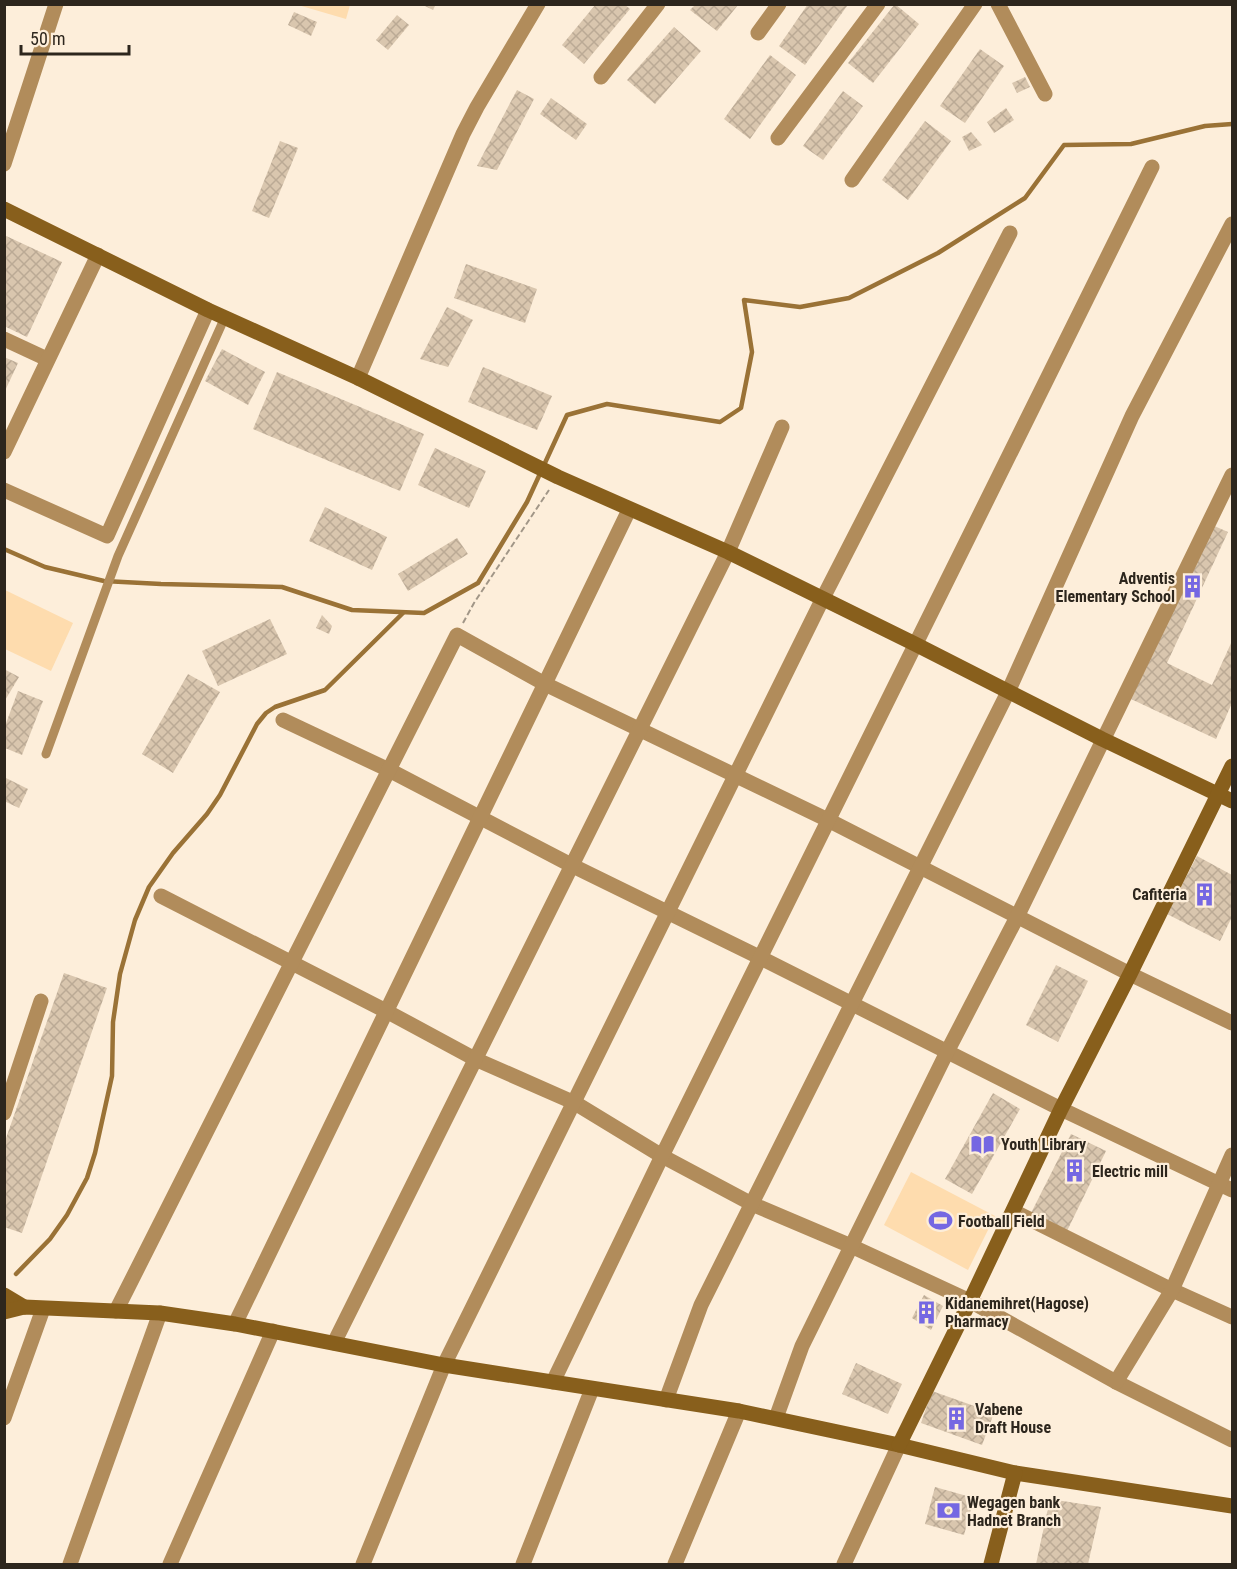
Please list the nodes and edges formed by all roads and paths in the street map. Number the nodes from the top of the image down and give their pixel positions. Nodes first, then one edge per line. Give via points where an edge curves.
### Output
1 (56, 4) edge
2 (538, 4) edge
3 (658, 4) edge
4 (779, 4) edge
5 (878, 4) edge
6 (975, 4) edge
7 (998, 4) edge
8 (758, 33) dead end
9 (602, 77) dead end
10 (1045, 93) dead end
11 (778, 138) dead end
12 (4, 164) edge
13 (1152, 167) dead end
14 (852, 180) dead end
15 (4, 209) edge
16 (1233, 224) edge
17 (1010, 233) dead end
18 (98, 255) junction
19 (208, 310) junction
20 (225, 317) junction
21 (4, 339) edge
22 (47, 359) junction
23 (358, 378) junction
24 (782, 427) dead end
25 (9, 431) edge
26 (4, 452) edge
27 (1233, 475) edge
28 (555, 476) junction
29 (4, 490) edge
30 (629, 510) junction
31 (728, 552) junction
32 (823, 598) junction
33 (457, 635) junction
34 (915, 644) junction
35 (545, 684) junction
36 (1008, 692) junction
37 (283, 720) dead end
38 (638, 730) junction
39 (1102, 739) junction
40 (46, 754) dead end
41 (1233, 766) edge
42 (389, 770) junction
43 (736, 776) junction
44 (1226, 797) edge
45 (480, 819) junction
46 (828, 820) junction
47 (571, 865) junction
48 (920, 868) junction
49 (161, 896) dead end
50 (668, 914) junction
51 (1017, 917) junction
52 (761, 958) junction
53 (291, 964) junction
54 (1130, 974) junction
55 (41, 1001) dead end
56 (852, 1004) junction
57 (387, 1011) junction
58 (1233, 1023) edge
59 (947, 1052) junction
60 (475, 1059) junction
61 (575, 1103) junction
62 (1060, 1109) junction
63 (4, 1113) edge
64 (1233, 1155) edge
65 (662, 1156) junction
66 (1218, 1184) junction
67 (1233, 1190) edge
68 (752, 1204) junction
69 (1013, 1211) junction
70 (851, 1246) junction
71 (1172, 1290) junction
72 (4, 1295) edge
73 (970, 1301) junction
74 (24, 1307) junction
75 (43, 1309) junction
76 (116, 1311) junction
77 (4, 1312) edge
78 (160, 1313) junction
79 (1233, 1317) edge
80 (235, 1324) junction
81 (273, 1331) junction
82 (334, 1343) junction
83 (444, 1365) junction
84 (553, 1382) junction
85 (1116, 1382) junction
86 (592, 1389) junction
87 (666, 1400) junction
88 (739, 1411) junction
89 (4, 1418) edge
90 (776, 1418) junction
91 (1233, 1440) edge
92 (898, 1445) junction
93 (1016, 1473) junction
94 (1233, 1506) edge
95 (70, 1564) edge
96 (170, 1564) edge
97 (363, 1564) edge
98 (523, 1564) edge
99 (675, 1564) edge
100 (844, 1564) edge
101 (991, 1564) edge

1 - 12 street
2 - 23 street via 463,134
3 - 9 street
4 - 8 street
5 - 11 street
6 - 14 street
7 - 10 street
13 - 34 street
15 - 18 street
16 - 36 street via 1132,416
17 - 32 street
18 - 19 street
18 - 22 street
19 - 20 street
19 - 29 street via 107,536
20 - 23 street
20 - 40 lane via 118,556
21 - 22 street
22 - 25 street
23 - 28 street
24 - 31 street
25 - 26 street
27 - 39 street
28 - 30 street
28 - 33 path
30 - 31 street
30 - 35 street
31 - 32 street
31 - 38 street
32 - 34 street
32 - 43 street
33 - 35 street
33 - 42 street
34 - 36 street
34 - 46 street
35 - 38 street
35 - 45 street
36 - 39 street
36 - 48 street
37 - 42 street
38 - 43 street
38 - 47 street
39 - 44 street
39 - 51 street
41 - 44 street
42 - 45 street
42 - 53 street
43 - 46 street
43 - 50 street
44 - 54 street
45 - 47 street
45 - 57 street
46 - 48 street
46 - 52 street
47 - 50 street
47 - 60 street
48 - 51 street
48 - 56 street
49 - 53 street
50 - 52 street
50 - 61 street
51 - 54 street
51 - 59 street
52 - 56 street
52 - 65 street
53 - 57 street
53 - 76 street
54 - 58 street
54 - 62 street
55 - 63 street
56 - 59 street
56 - 68 street
57 - 60 street
57 - 80 street
59 - 62 street
59 - 70 street
60 - 61 street
60 - 82 street
61 - 65 street
61 - 83 street
62 - 66 street
62 - 69 street
64 - 66 street
65 - 68 street
65 - 84 street
66 - 67 street
66 - 71 street
68 - 70 street
68 - 87 street via 701,1305
69 - 71 street
69 - 73 street
70 - 73 street
70 - 90 street via 802,1346
71 - 79 street
71 - 85 street
72 - 74 street
73 - 85 street
73 - 92 street
74 - 75 street
74 - 77 street
75 - 76 street
75 - 89 street
76 - 78 street
78 - 80 street
78 - 95 street
80 - 81 street
81 - 82 street
81 - 96 street
82 - 83 street
83 - 84 street
83 - 97 street
84 - 86 street
85 - 91 street
86 - 87 street
86 - 98 street
87 - 88 street
88 - 90 street
88 - 99 street
90 - 92 street
92 - 93 street
92 - 100 street
93 - 94 street
93 - 101 street

